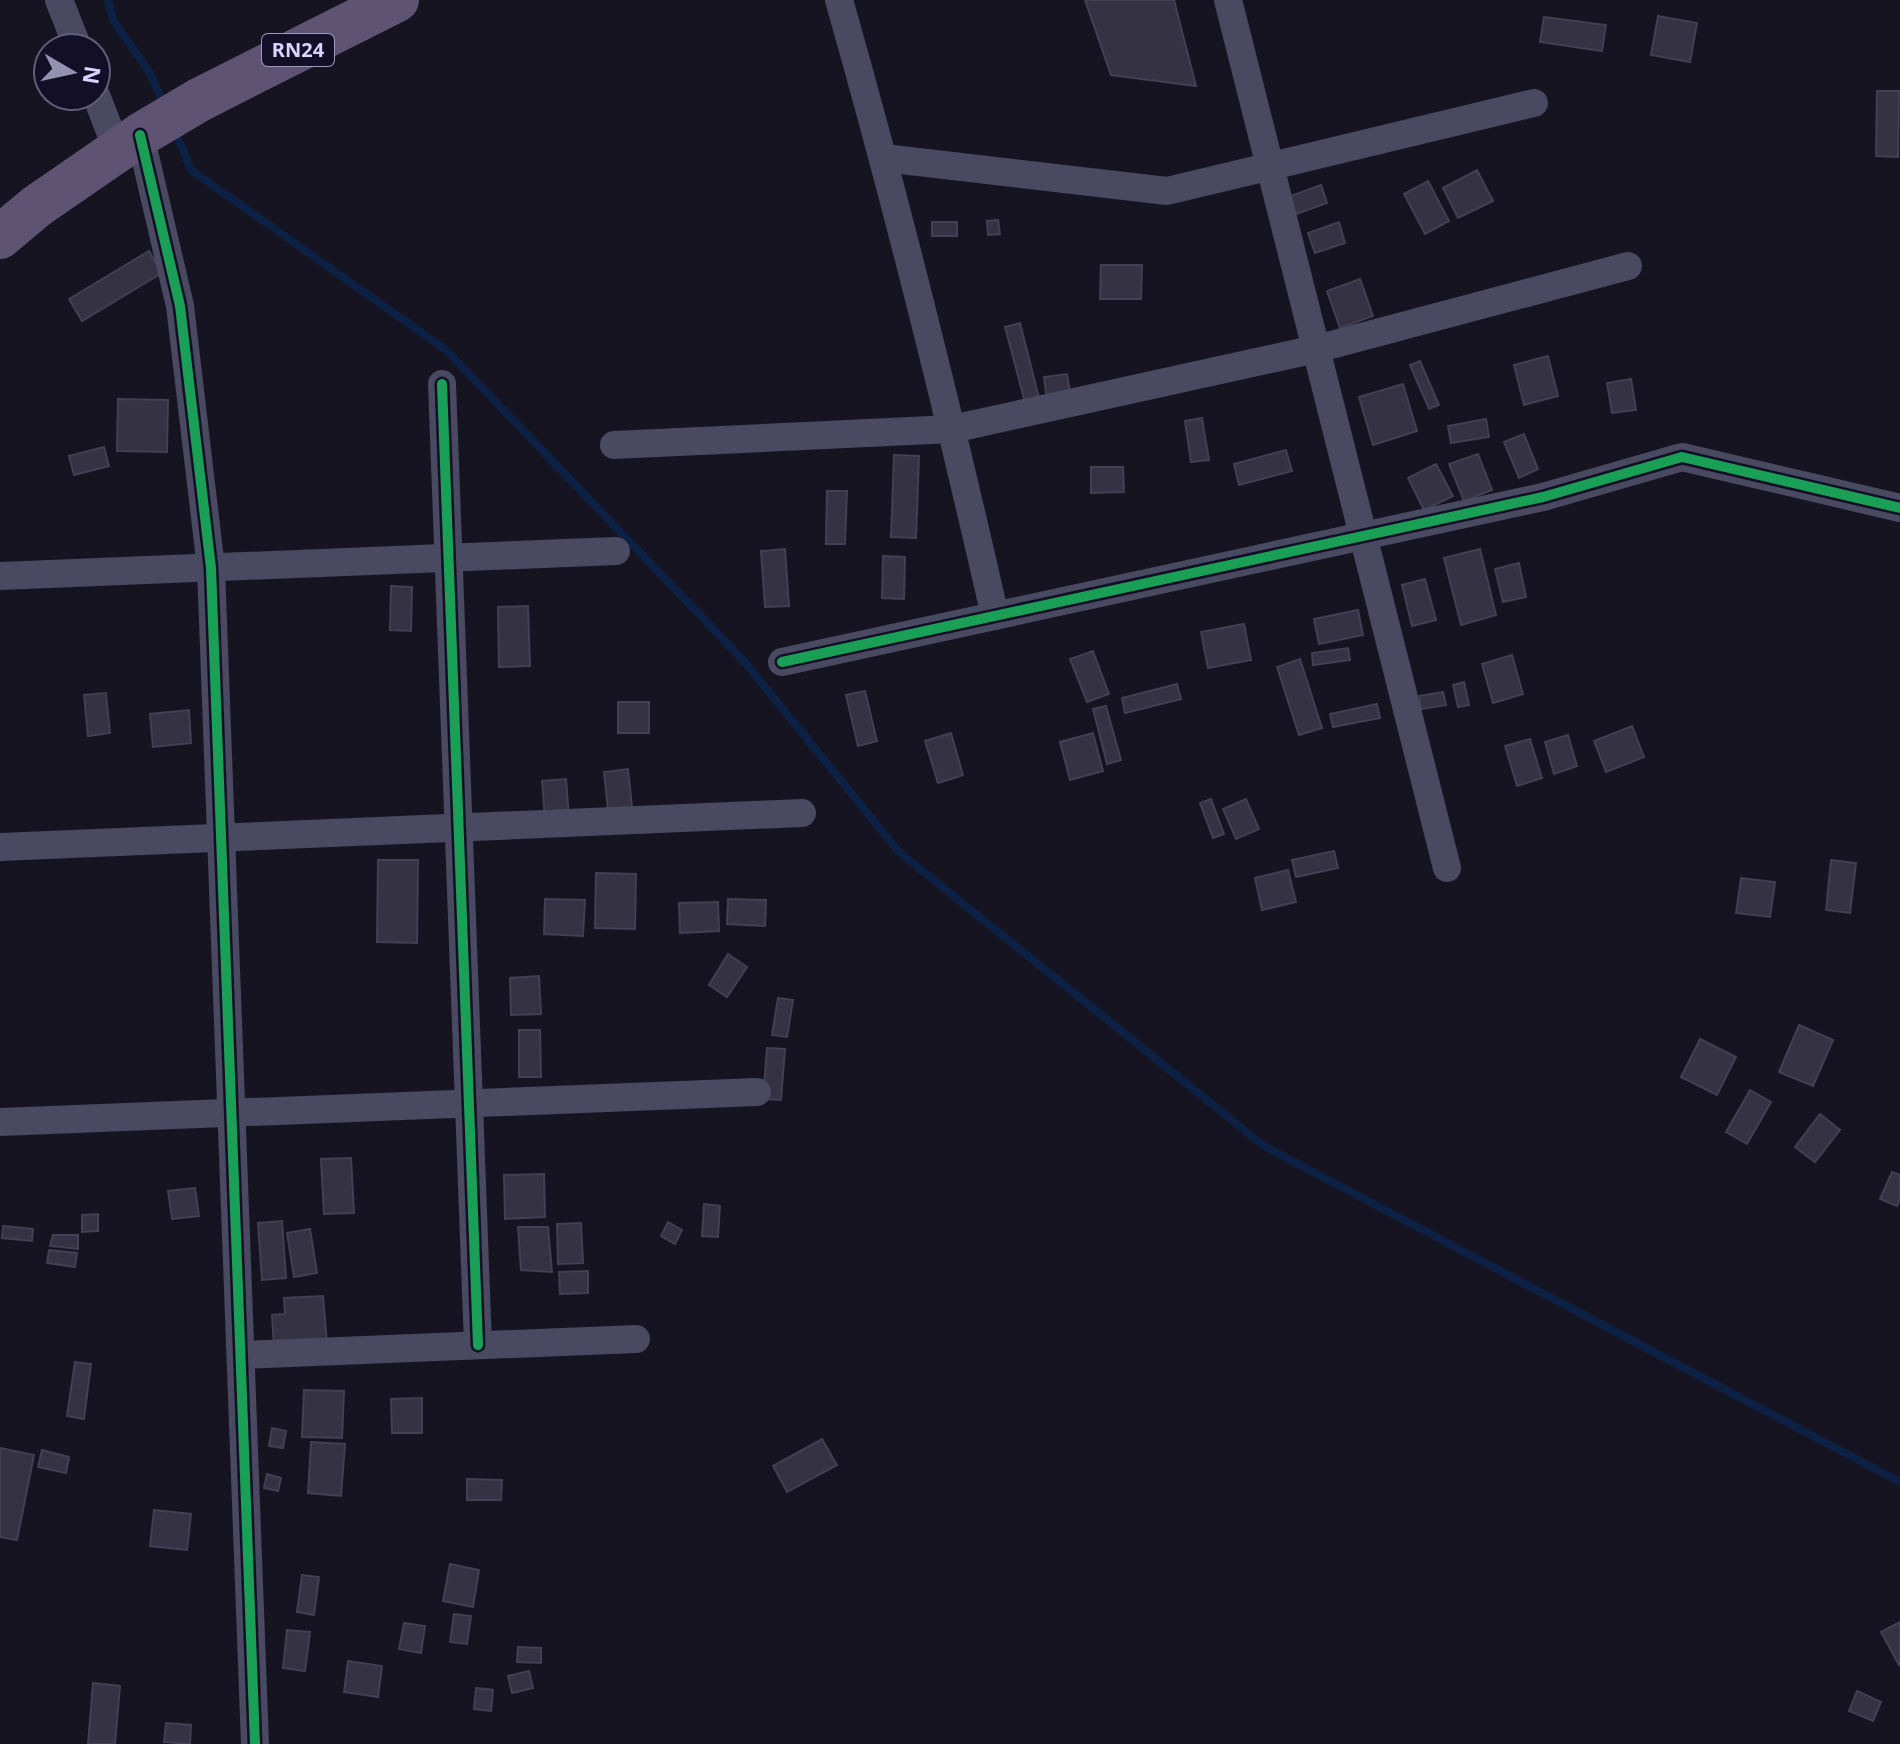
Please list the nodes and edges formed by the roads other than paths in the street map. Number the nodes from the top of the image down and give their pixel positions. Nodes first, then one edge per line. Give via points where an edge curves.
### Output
1 (59, 0) edge
2 (397, 0) edge
3 (839, 0) edge
4 (1228, 0) edge
5 (72, 32) edge
6 (1534, 103) dead end
7 (112, 111) edge
8 (139, 137) junction
9 (884, 158) junction
10 (1270, 166) junction
11 (0, 237) edge
12 (1628, 266) dead end
13 (1316, 349) junction
14 (442, 384) dead end
15 (952, 429) junction
16 (614, 445) dead end
17 (1900, 508) edge
18 (1363, 536) junction
19 (616, 551) dead end
20 (449, 558) junction
21 (211, 568) junction
22 (0, 576) edge
23 (995, 616) junction
24 (782, 662) dead end
25 (802, 813) dead end
26 (459, 827) junction
27 (221, 837) junction
28 (0, 847) edge
29 (1447, 868) dead end
30 (757, 1092) dead end
31 (469, 1103) junction
32 (232, 1113) junction
33 (0, 1122) edge
34 (636, 1339) dead end
35 (478, 1345) junction
36 (241, 1355) junction
37 (255, 1744) edge

1 - 5 street
2 - 8 main road, RN24 via 199,100
3 - 9 street
4 - 10 street
6 - 10 street
7 - 8 street
8 - 11 main road, RN24
8 - 21 street via 180,306
9 - 10 street via 1167,191
9 - 15 street
10 - 13 street
12 - 13 street
13 - 15 street
13 - 18 street
14 - 20 street
15 - 16 street
15 - 23 street
17 - 18 street via 1682,457 1543,497
18 - 23 street
18 - 29 street
19 - 20 street
20 - 21 street
20 - 26 street
21 - 22 street
21 - 27 street
23 - 24 street
25 - 26 street
26 - 27 street
26 - 31 street
27 - 28 street
27 - 32 street
30 - 31 street
31 - 32 street
31 - 35 street
32 - 33 street
32 - 36 street
34 - 35 street
35 - 36 street
36 - 37 street

